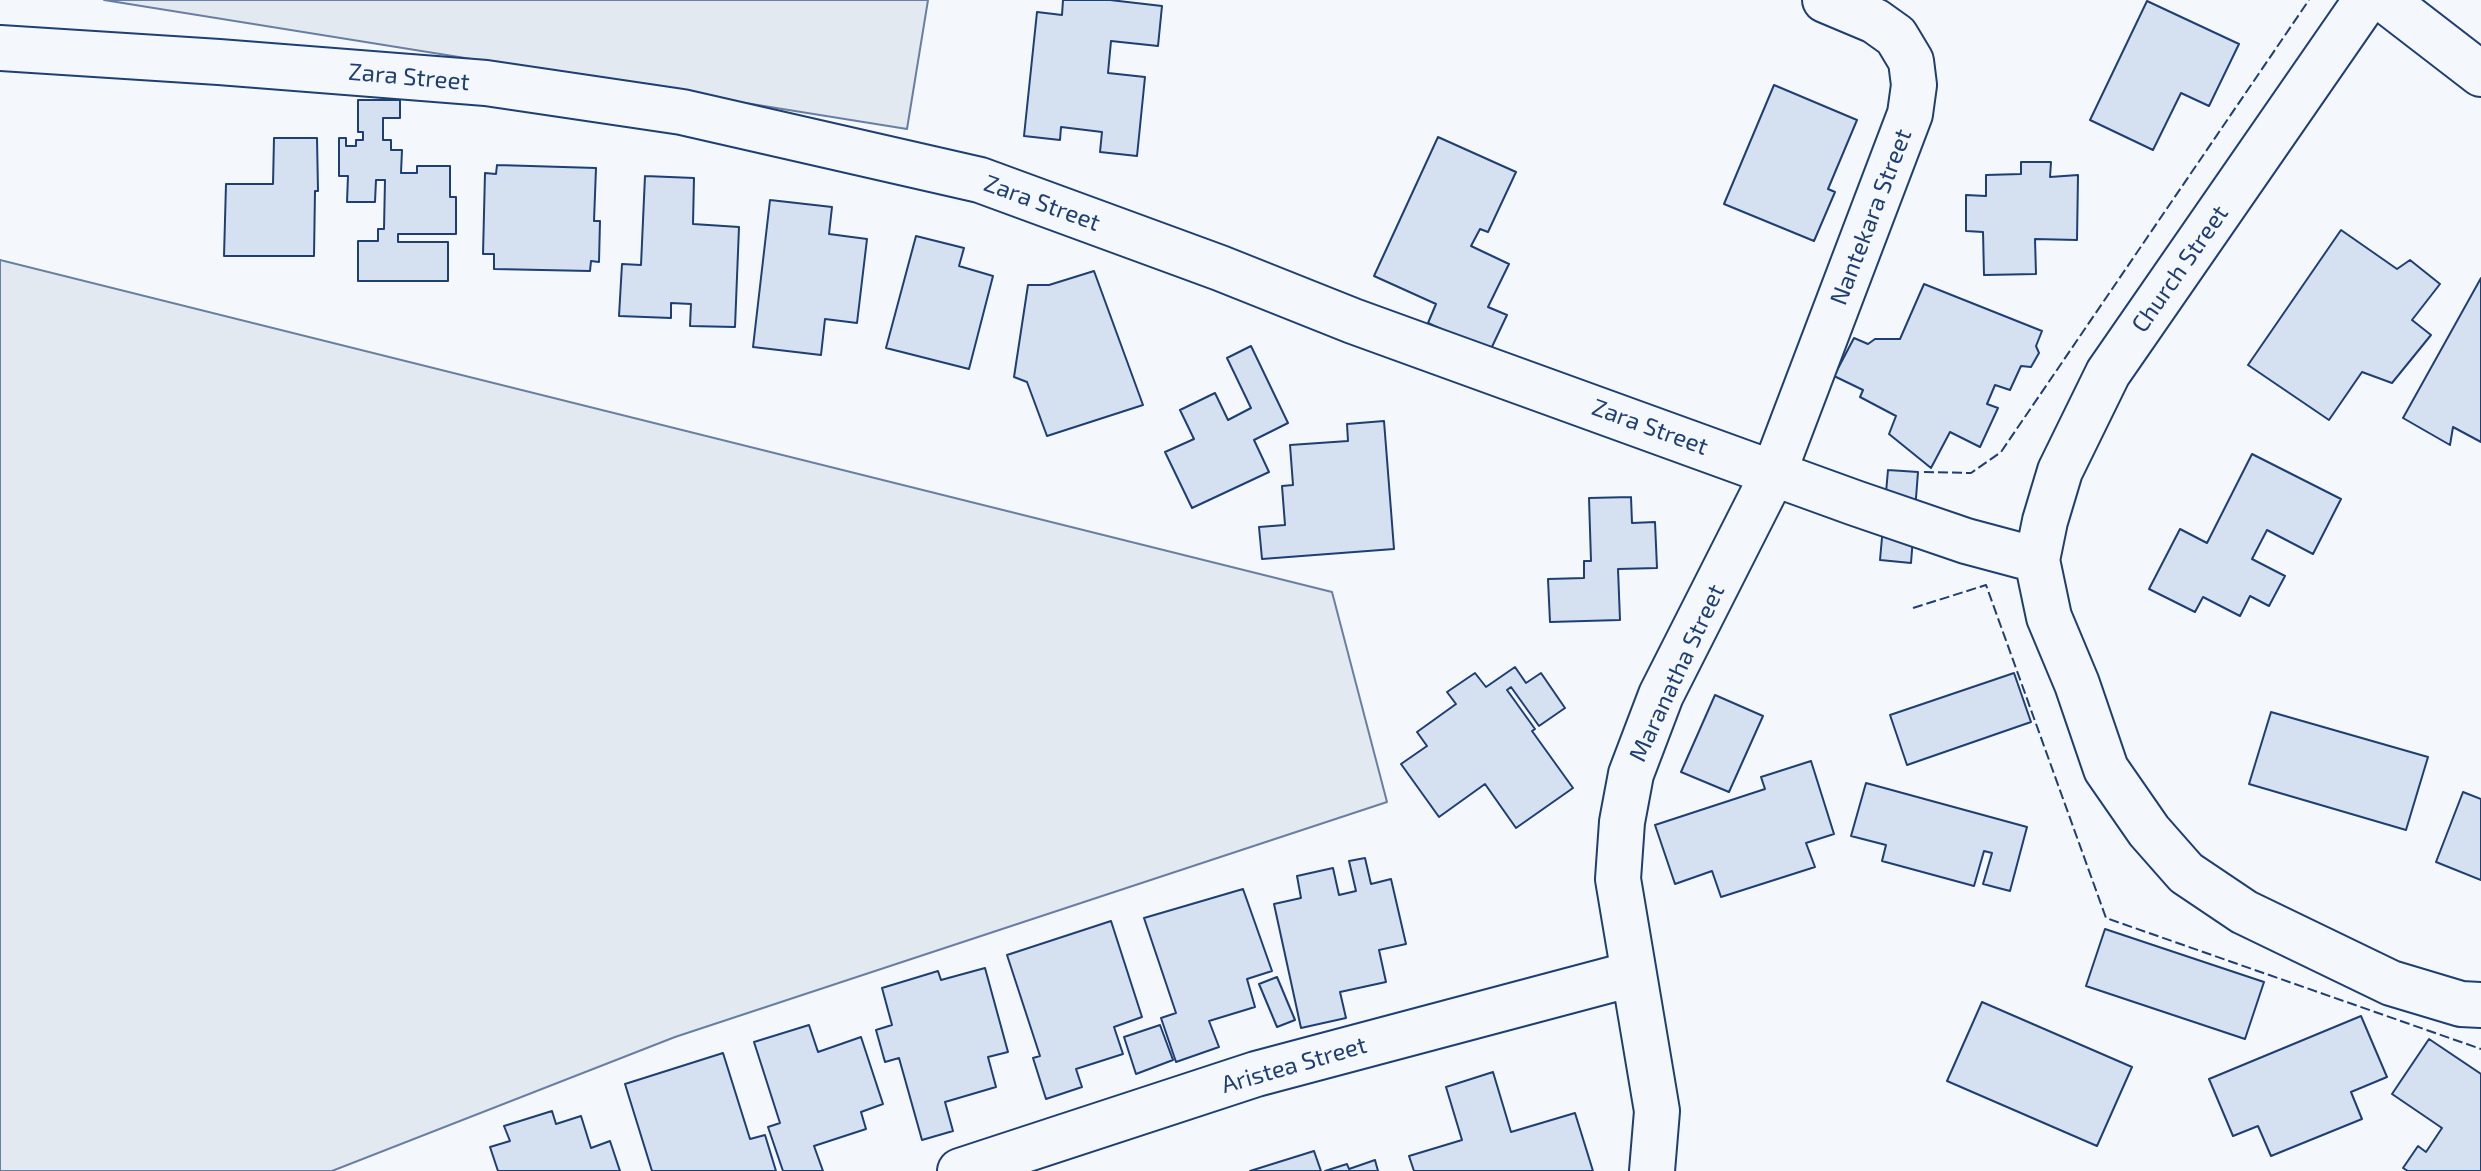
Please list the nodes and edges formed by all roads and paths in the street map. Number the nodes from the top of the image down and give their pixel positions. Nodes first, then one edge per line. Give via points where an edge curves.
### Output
1 (1825, 0) edge
2 (2366, 0) edge
3 (2385, 0) edge
4 (0, 48) edge
5 (2481, 74) edge
6 (1774, 472) junction
7 (2037, 560) junction
8 (1632, 974) junction
9 (2481, 1005) edge
10 (960, 1171) edge
11 (1652, 1171) edge

1 - 6 street, Nantekara Street via 1896,36 1911,61 1914,85 1910,114
2 - 7 street, Church Street via 2108,373 2060,471
3 - 5 street
4 - 6 street, Zara Street via 516,87 682,112 980,180
6 - 7 street, Zara Street via 1966,541
6 - 8 street, Maranatha Street via 1661,695 1631,774 1618,879
7 - 9 street via 2049,617 2106,769 2186,873 2244,912 2391,983
8 - 10 street, Aristea Street via 1256,1074
8 - 11 street, Maranatha Street via 1657,1111

